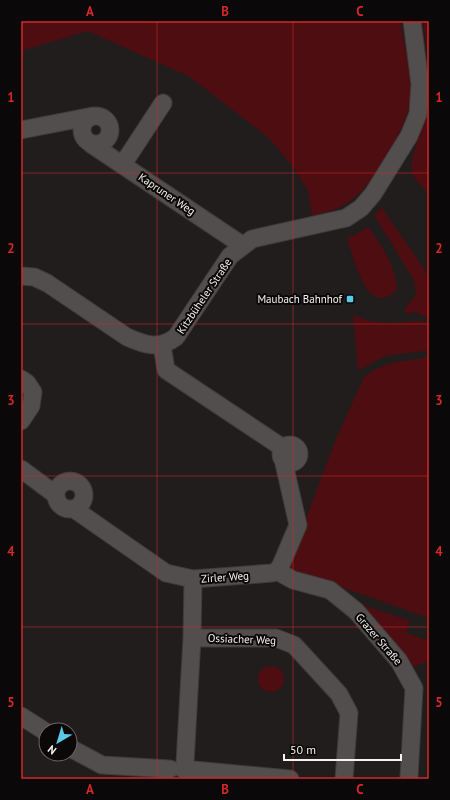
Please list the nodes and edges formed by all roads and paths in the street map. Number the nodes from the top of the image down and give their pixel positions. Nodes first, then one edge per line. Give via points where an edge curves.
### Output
1 (412, 21) edge
2 (164, 103) dead end
3 (21, 130) edge
4 (123, 164) junction
5 (242, 245) junction
6 (21, 276) edge
7 (162, 345) junction
8 (21, 379) edge
9 (21, 421) edge
10 (21, 470) edge
11 (56, 495) junction
12 (74, 509) junction
13 (277, 571) junction
14 (193, 579) junction
15 (192, 638) junction
16 (21, 716) edge
17 (38, 727) edge
18 (78, 752) edge
19 (180, 767) junction
20 (270, 778) edge
21 (407, 778) edge
22 (290, 779) edge
23 (344, 779) edge

1 - 5 street, Kitzbüheler Straße via 420,84 418,114 409,136 376,189 361,208 346,218 266,235
2 - 4 street
3 - 4 street, Kapruner Weg via 93,116 103,117 109,124 110,134 104,142 91,144
4 - 5 street, Kapruner Weg
5 - 7 street, Kitzbüheler Straße via 230,256 176,337
6 - 7 street via 34,277 47,283 127,337 147,344
7 - 13 street via 166,370 283,454 298,525
8 - 9 street via 28,383 33,392 31,406
10 - 11 street
11 - 12 street via 61,506 69,510
11 - 12 street via 62,483 76,482 84,494 82,504
12 - 14 street, Zirler Weg via 166,573
13 - 14 street, Zirler Weg via 268,574
13 - 21 street, Grazer Straße via 293,580 330,590 344,600 407,672 414,688
14 - 15 street, Ossiacher Weg
15 - 19 street, Ossiacher Weg
15 - 23 street, Ossiacher Weg via 276,638 294,645 339,694 349,712
16 - 17 street
18 - 19 street via 102,765
19 - 20 street
20 - 22 street

